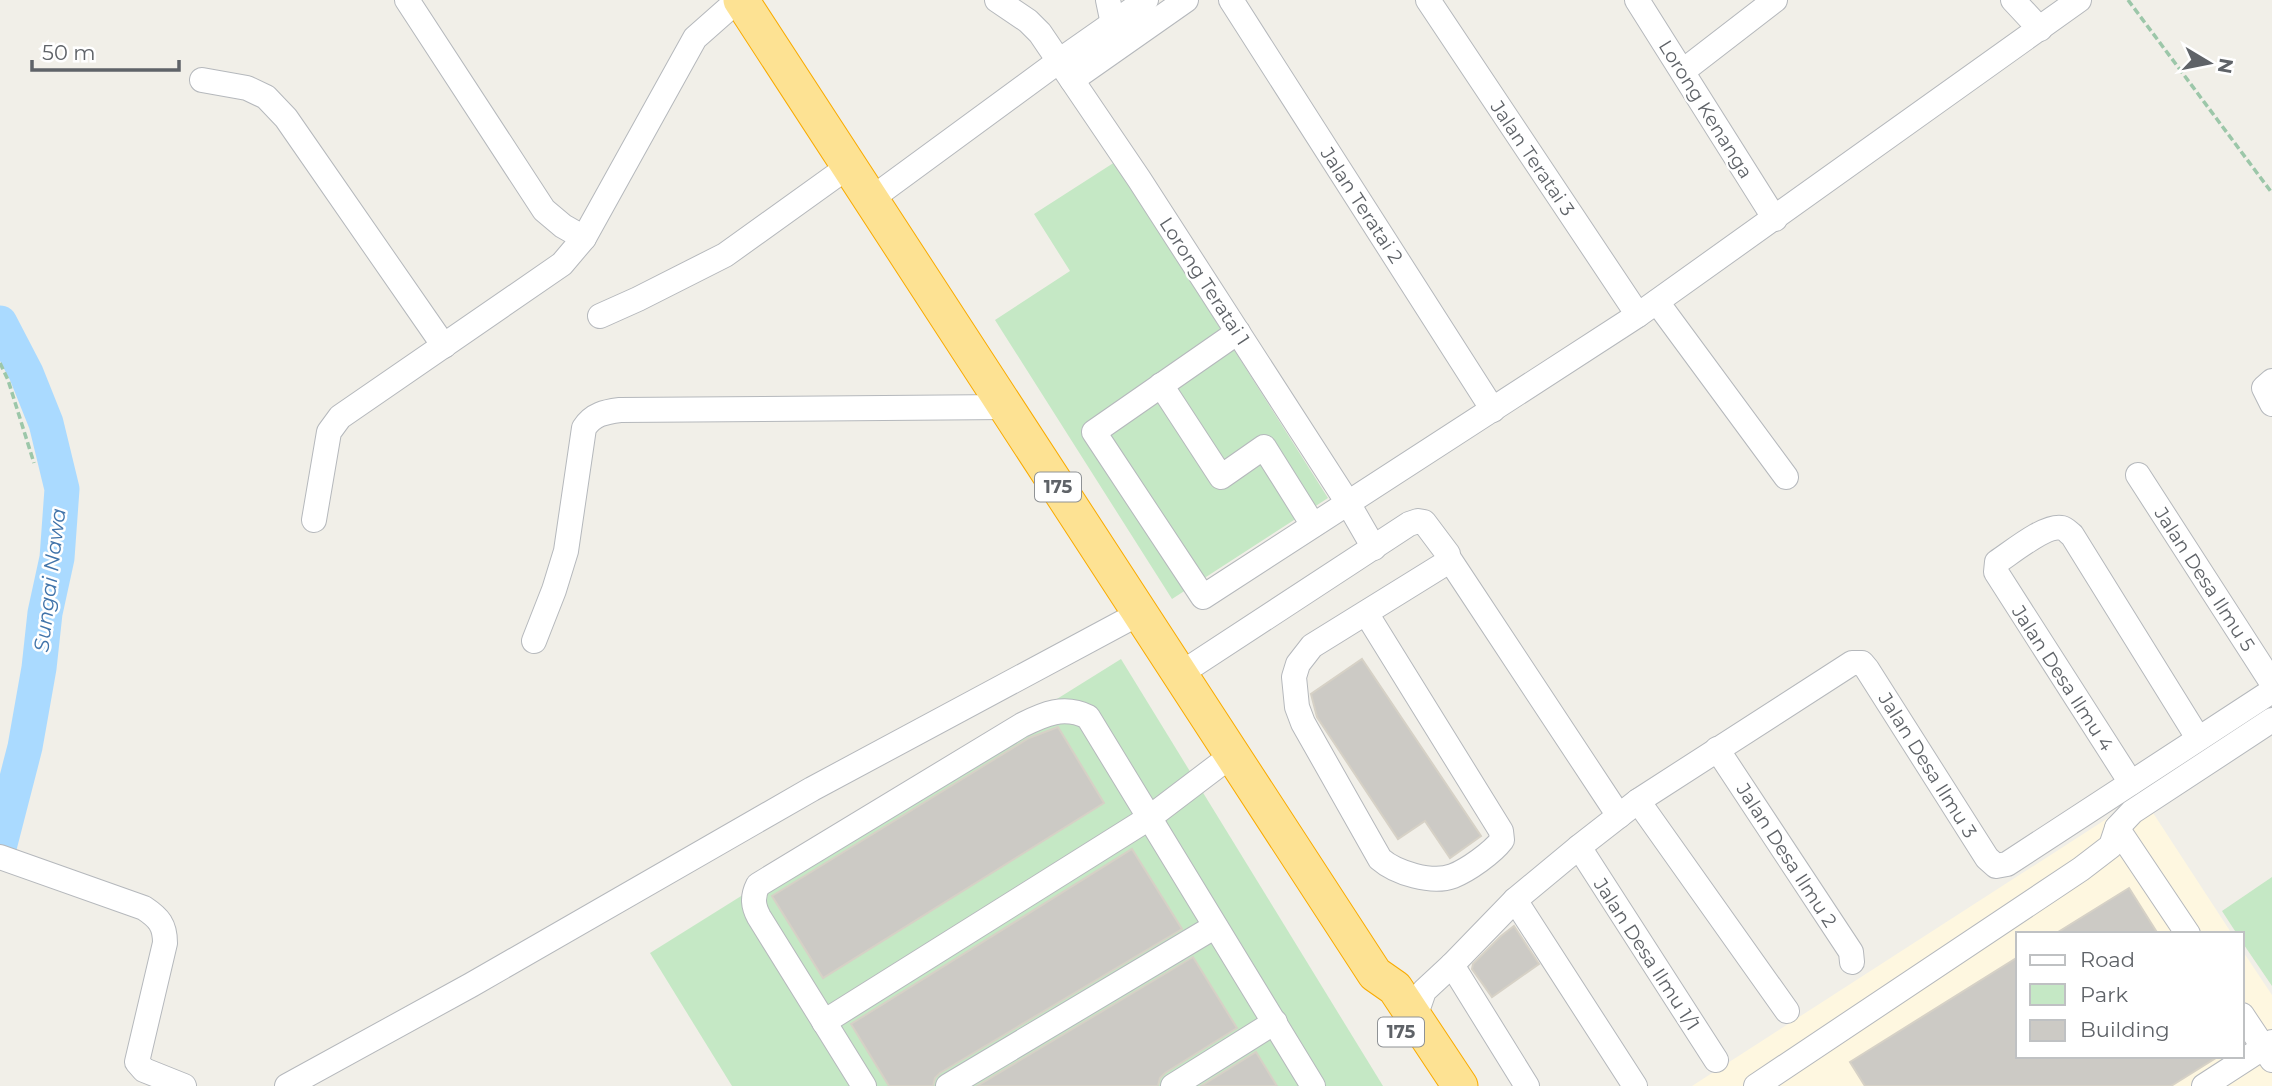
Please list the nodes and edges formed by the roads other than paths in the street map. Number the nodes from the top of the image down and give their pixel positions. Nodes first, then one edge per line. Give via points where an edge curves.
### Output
1 (407, 0) edge
2 (740, 0) edge
3 (996, 0) edge
4 (1146, 0) edge
5 (1186, 0) edge
6 (1231, 0) edge
7 (1428, 0) edge
8 (1637, 0) edge
9 (1775, 0) edge
10 (2013, 0) edge
11 (2079, 0) edge
12 (1111, 12) edge
13 (2040, 29) junction
14 (1065, 71) junction
15 (1683, 71) junction
16 (202, 80) dead end
17 (849, 166) junction
18 (871, 199) junction
19 (1775, 219) junction
20 (584, 238) junction
21 (1648, 309) junction
22 (600, 316) dead end
23 (1238, 332) junction
24 (444, 346) junction
25 (1161, 386) junction
26 (1006, 407) junction
27 (1493, 410) junction
28 (2138, 475) dead end
29 (1786, 477) dead end
30 (1348, 503) junction
31 (314, 520) dead end
32 (1313, 526) junction
33 (1374, 548) junction
34 (1448, 557) junction
35 (1140, 613) junction
36 (1366, 613) junction
37 (534, 641) dead end
38 (1180, 674) junction
39 (2272, 682) edge
40 (2272, 691) edge
41 (2272, 720) edge
42 (2198, 738) junction
43 (1717, 749) junction
44 (1232, 755) junction
45 (2131, 783) junction
46 (1629, 809) junction
47 (1149, 818) junction
48 (2117, 828) junction
49 (1579, 847) junction
50 (9, 860) edge
51 (1515, 900) junction
52 (1214, 927) junction
53 (2187, 932) edge
54 (1852, 962) dead end
55 (1452, 965) junction
56 (1403, 994) junction
57 (1787, 1011) dead end
58 (2244, 1019) edge
59 (824, 1022) junction
60 (1275, 1022) junction
61 (2269, 1050) edge
62 (1716, 1060) dead end
63 (1768, 1083) edge
64 (184, 1086) edge
65 (287, 1086) edge
66 (864, 1086) edge
67 (948, 1086) edge
68 (1173, 1086) edge
69 (1313, 1086) edge
70 (1436, 1086) edge
71 (1460, 1086) edge
72 (1527, 1086) edge
73 (1635, 1086) edge
74 (2204, 1086) edge

1 - 20 street via 544,210
2 - 17 highway, 175
2 - 20 street via 695,38
3 - 14 street, Lorong Teratai 1 via 1041,33
4 - 12 street
5 - 14 street
6 - 27 street, Jalan Teratai 2
7 - 21 street, Jalan Teratai 3
8 - 15 street, Lorong Kenanga
9 - 15 street
10 - 13 street
11 - 13 street
12 - 14 street
13 - 19 street
14 - 18 street
14 - 23 street, Lorong Teratai 1
15 - 19 street, Lorong Kenanga
16 - 24 street via 247,88 266,97 286,118
17 - 18 highway, 175
17 - 22 street via 725,255
18 - 26 highway, 175
19 - 21 street
20 - 24 street via 562,264
21 - 27 street
21 - 29 street, Jalan Teratai 3
23 - 25 street
23 - 30 street, Lorong Teratai 1
24 - 31 street via 340,417 329,432
25 - 32 street via 1221,477 1264,447
25 - 32 street via 1094,432 1203,597
26 - 35 highway, 175
26 - 37 street via 602,413 584,428 566,551
27 - 30 street
28 - 39 street, Jalan Desa Ilmu 5
30 - 32 street
30 - 33 street, Lorong Teratai 1
33 - 34 street via 1421,521
33 - 38 street
34 - 36 street via 1442,566
34 - 46 street
35 - 38 highway, 175
35 - 65 street via 811,789
36 - 36 street via 1304,654 1294,677 1297,707 1380,859 1409,874 1454,876 1495,849 1502,840 1501,831
38 - 44 highway, 175
40 - 42 street
41 - 48 street via 2132,812
42 - 45 street
42 - 45 street, Jalan Desa Ilmu 4 via 2068,531 2057,528 2032,538 1997,562 1996,572
43 - 45 street, Jalan Desa Ilmu 3 via 1848,666 1862,663 1990,863 2007,864
43 - 46 street
43 - 54 street, Jalan Desa Ilmu 2 via 1851,952
44 - 47 street
44 - 56 highway, 175
46 - 49 street
46 - 57 street
47 - 52 street
47 - 59 street
47 - 59 street via 1088,717 1062,710 1022,725 758,885 755,910
48 - 53 street
48 - 63 street via 2111,846 2097,858
49 - 51 street
49 - 62 street, Jalan Desa Ilmu 1/1
50 - 64 street via 157,916 165,943 137,1062 144,1070
51 - 55 street
51 - 73 street
52 - 60 street
52 - 67 street
55 - 56 street
55 - 72 street
56 - 70 highway, 175 via 1379,999
56 - 71 highway, 175
58 - 61 street
59 - 66 street
60 - 68 street
60 - 69 street
61 - 74 street

